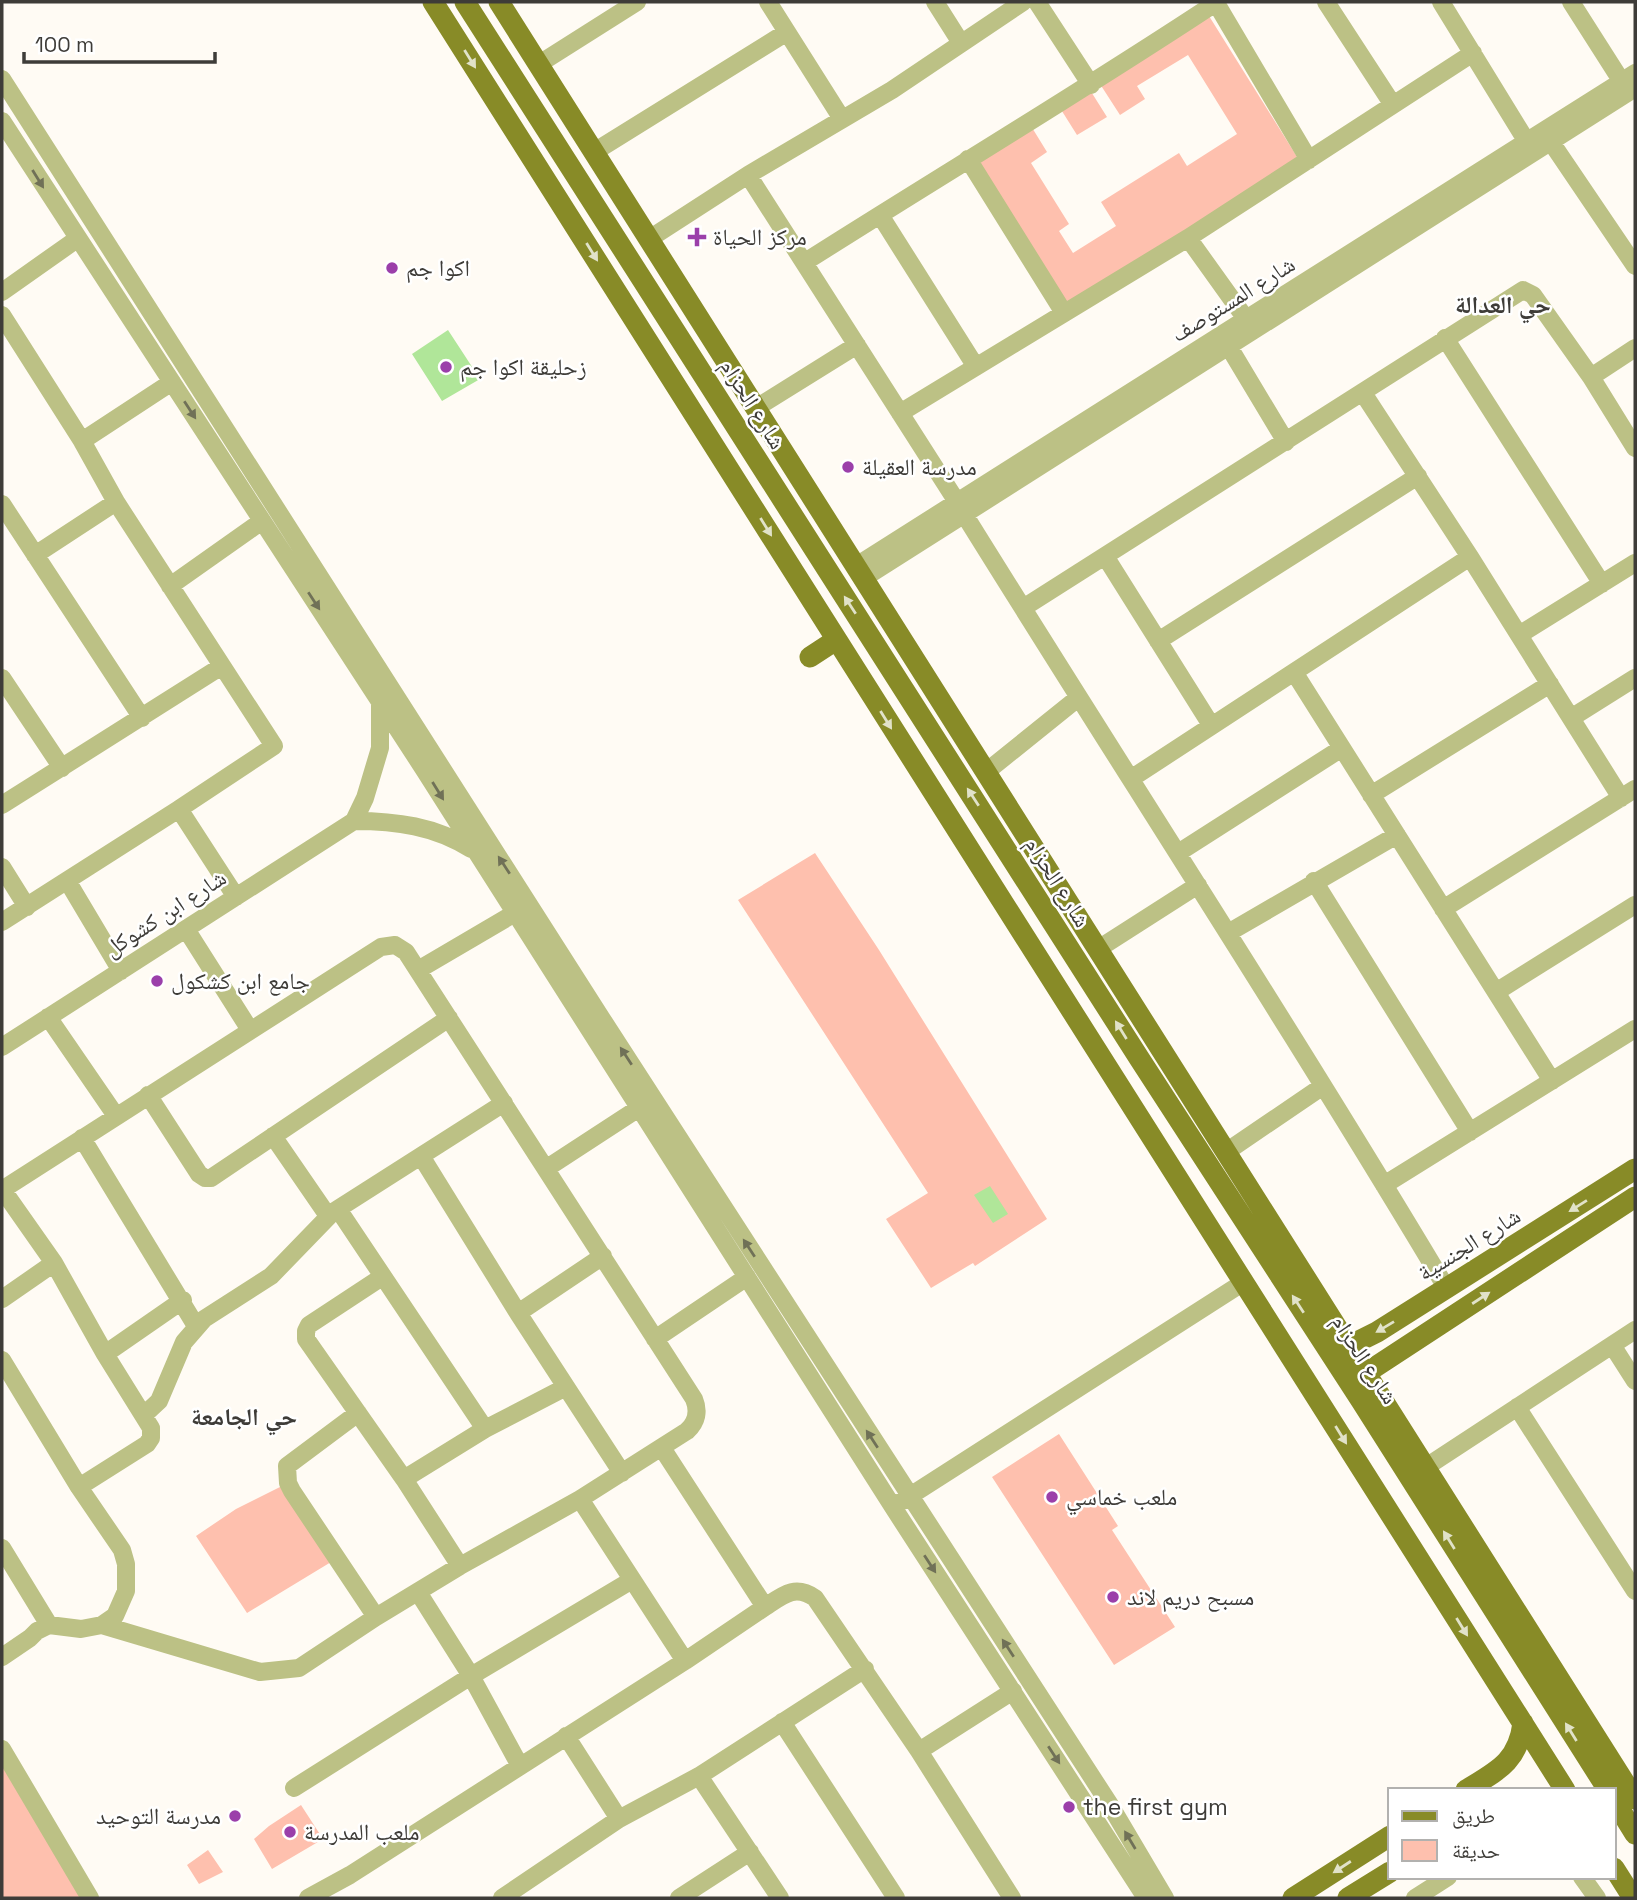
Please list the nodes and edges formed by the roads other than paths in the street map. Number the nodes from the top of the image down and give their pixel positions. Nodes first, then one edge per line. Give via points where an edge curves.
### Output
1 (433, 2) edge
2 (466, 2) edge
3 (499, 2) edge
4 (637, 2) edge
5 (768, 2) edge
6 (935, 2) edge
7 (1023, 2) edge
8 (1037, 2) edge
9 (1216, 2) edge
10 (1326, 2) edge
11 (1441, 2) edge
12 (1571, 2) edge
13 (788, 32) junction
14 (961, 43) junction
15 (1473, 53) junction
16 (539, 64) junction
17 (2, 79) edge
18 (1631, 81) edge
19 (1091, 85) junction
20 (1392, 105) junction
21 (842, 120) junction
22 (2, 121) edge
23 (1527, 142) junction
24 (1551, 142) junction
25 (594, 152) junction
26 (968, 159) junction
27 (1309, 160) junction
28 (748, 175) junction
29 (1469, 186) junction
30 (880, 215) junction
31 (1188, 238) junction
32 (77, 239) junction
33 (649, 239) junction
34 (805, 262) junction
35 (1635, 266) edge
36 (2, 292) edge
37 (687, 298) junction
38 (663, 312) junction
39 (1064, 313) junction
40 (2, 315) edge
41 (1246, 319) junction
42 (7, 337) edge
43 (1445, 338) junction
44 (858, 345) junction
45 (1229, 346) junction
46 (1635, 348) edge
47 (976, 367) junction
48 (1591, 377) junction
49 (172, 382) junction
50 (1151, 388) junction
51 (1363, 393) junction
52 (756, 408) junction
53 (900, 413) junction
54 (740, 433) junction
55 (82, 441) junction
56 (1286, 442) junction
57 (224, 447) junction
58 (716, 448) junction
59 (1635, 448) edge
60 (1418, 476) junction
61 (770, 480) junction
62 (746, 496) junction
63 (116, 502) junction
64 (2, 504) edge
65 (961, 508) junction
66 (262, 521) junction
67 (35, 555) junction
68 (1105, 556) junction
69 (1470, 557) junction
70 (1635, 563) edge
71 (860, 572) junction
72 (1602, 584) junction
73 (170, 586) junction
74 (1023, 608) junction
75 (1519, 635) junction
76 (836, 640) junction
77 (1158, 641) junction
78 (810, 657) dead end
79 (222, 666) junction
80 (1294, 672) junction
81 (2, 678) edge
82 (1635, 678) edge
83 (1549, 684) junction
84 (1078, 698) junction
85 (380, 702) junction
86 (142, 718) junction
87 (1571, 718) junction
88 (1210, 726) junction
89 (1342, 748) junction
90 (62, 768) junction
91 (989, 776) junction
92 (1132, 778) junction
93 (1628, 794) edge
94 (1371, 795) junction
95 (2, 805) edge
96 (180, 808) junction
97 (354, 821) junction
98 (1397, 835) junction
99 (476, 852) junction
100 (1178, 853) junction
101 (1012, 858) junction
102 (2, 867) edge
103 (1314, 881) junction
104 (68, 882) junction
105 (1198, 885) junction
106 (236, 897) junction
107 (1635, 905) edge
108 (27, 907) junction
109 (1443, 909) junction
110 (515, 913) junction
111 (2, 922) edge
112 (186, 929) junction
113 (1228, 933) junction
114 (1098, 949) junction
115 (418, 970) junction
116 (121, 971) junction
117 (1496, 992) junction
118 (48, 1017) junction
119 (449, 1018) junction
120 (595, 1023) junction
121 (1635, 1029) edge
122 (250, 1030) junction
123 (2, 1047) edge
124 (1139, 1058) junction
125 (1113, 1077) junction
126 (1552, 1081) junction
127 (1323, 1086) junction
128 (148, 1095) junction
129 (505, 1103) junction
130 (1169, 1105) junction
131 (639, 1108) junction
132 (116, 1116) junction
133 (1144, 1126) junction
134 (1470, 1132) junction
135 (273, 1136) junction
136 (82, 1138) junction
137 (1226, 1152) junction
138 (421, 1156) junction
139 (547, 1168) junction
140 (1635, 1169) edge
141 (1384, 1185) junction
142 (2, 1189) edge
143 (1635, 1197) edge
144 (333, 1212) junction
145 (603, 1256) junction
146 (54, 1263) junction
147 (382, 1277) junction
148 (747, 1277) junction
149 (1244, 1282) junction
150 (1447, 1289) junction
151 (2, 1299) edge
152 (183, 1300) junction
153 (519, 1313) junction
154 (196, 1326) junction
155 (1635, 1330) edge
156 (656, 1339) junction
157 (1324, 1343) junction
158 (1612, 1345) junction
159 (1349, 1346) junction
160 (105, 1354) junction
161 (2, 1360) edge
162 (1366, 1373) junction
163 (1635, 1381) edge
164 (566, 1387) junction
165 (1362, 1402) junction
166 (1517, 1407) junction
167 (358, 1413) junction
168 (144, 1415) junction
169 (485, 1430) junction
170 (662, 1448) junction
171 (1418, 1472) junction
172 (622, 1473) junction
173 (404, 1479) junction
174 (79, 1487) junction
175 (909, 1496) junction
176 (580, 1499) junction
177 (893, 1507) junction
178 (2, 1548) edge
179 (460, 1566) junction
180 (632, 1580) junction
181 (418, 1591) junction
182 (1635, 1591) edge
183 (765, 1607) junction
184 (376, 1617) junction
185 (49, 1625) junction
186 (102, 1625) junction
187 (2, 1657) edge
188 (685, 1661) junction
189 (865, 1669) junction
190 (471, 1676) junction
191 (1013, 1691) junction
192 (782, 1722) junction
193 (1522, 1723) junction
194 (566, 1736) junction
195 (2, 1749) edge
196 (919, 1751) junction
197 (520, 1766) junction
198 (699, 1776) junction
199 (293, 1788) dead end
200 (1469, 1788) edge
201 (1564, 1788) edge
202 (1622, 1792) edge
203 (619, 1819) junction
204 (1635, 1834) edge
205 (1388, 1837) edge
206 (750, 1852) junction
207 (1616, 1871) edge
208 (1388, 1873) edge
209 (1445, 1879) edge
210 (1583, 1879) edge
211 (1141, 1895) edge
212 (315, 1896) edge
213 (90, 1898) edge
214 (502, 1898) edge
215 (679, 1898) edge
216 (780, 1898) edge
217 (896, 1898) edge
218 (1012, 1898) edge
219 (1165, 1898) edge
220 (1293, 1898) edge
221 (1348, 1898) edge
222 (1415, 1898) edge
223 (1597, 1898) edge
224 (1633, 1898) edge

1 -> 58 main road
2 - 38 main road, شارع الحزام
3 - 16 main road
4 - 16 street
5 - 13 street
6 - 14 street
7 - 14 street
8 - 19 street
9 - 19 street
9 - 27 street
10 - 20 street
11 - 15 street
12 - 18 street
13 - 21 street
13 - 25 street
14 - 21 street
15 - 20 street
15 - 23 street
16 - 25 main road
17 - 57 street
18 - 23 street, شارع المستوصف
18 - 24 street, شارع المستوصف
19 - 26 street
20 - 27 street
21 - 28 street
22 -> 32 street
23 - 29 street, شارع المستوصف
24 - 29 street, شارع المستوصف
24 - 35 street
25 - 33 main road
26 - 30 street
26 - 39 street
27 - 31 street
28 - 33 street
28 - 34 street
29 - 41 street, شارع المستوصف
29 - 45 street, شارع المستوصف
30 - 34 street
30 - 47 street
31 - 39 street
31 - 41 street
32 - 36 street
32 - 49 street
33 - 37 main road
34 - 44 street
37 - 38 main road
37 - 52 main road
38 - 54 main road, شارع الحزام
39 - 47 street
40 - 42 street
41 - 50 street, شارع المستوصف
42 - 55 street
43 - 48 street via 1523,290 1533,295
43 - 51 street
43 - 72 street
44 - 52 street
44 - 53 street
45 - 50 street, شارع المستوصف
45 - 56 street
46 - 48 street
47 - 53 street
48 - 59 street
49 - 55 street
49 -> 57 street
50 - 65 street, شارع المستوصف
51 - 56 street
51 - 60 street
52 - 71 main road
53 - 65 street
54 - 58 main road via 735,452
54 - 61 main road, شارع الحزام
55 - 63 street
56 - 68 street
57 - 66 street
120 -> 57 street
58 - 62 main road
60 - 69 street
60 - 77 street
61 - 62 main road via 763,475 751,477 745,483
101 -> 61 main road, شارع الحزام
62 -> 76 main road
63 - 67 street
63 - 73 street
64 - 67 street
65 - 71 street, شارع المستوصف
65 - 74 street
66 - 73 street
66 -> 85 street
67 - 86 street
68 - 74 street
68 - 77 street
69 - 75 street
69 - 80 street
70 - 72 street
71 - 91 main road
72 - 75 street
73 - 79 street
74 - 84 street
75 - 83 street
76 - 78 main road
76 -> 125 main road
77 - 88 street
79 - 86 street
79 - 96 street via 274,746
80 - 88 street
80 - 89 street
81 - 90 street
82 - 87 street
83 - 87 street
83 - 94 street
84 - 91 street
84 - 92 street
85 - 97 street via 380,748
85 -> 99 street
86 - 90 street
87 - 93 street
88 - 92 street
89 - 94 street
89 - 100 street
90 - 95 street
91 - 101 main road
91 - 114 main road
92 - 100 street
93 - 109 street
94 - 98 street
96 - 104 street
96 - 106 street
97 - 99 street via 427,829
97 - 106 street, شارع ابن كشوكل
98 - 103 street
98 - 109 street
99 - 110 street
100 - 105 street
124 -> 101 main road, شارع الحزام
102 - 108 street
103 - 113 street
103 - 134 street
104 - 108 street
104 - 116 street
105 - 113 street
105 - 114 street
106 - 112 street, شارع ابن كشوكل
107 - 117 street
108 - 111 street
109 - 117 street
110 - 115 street
110 - 120 street
112 - 116 street, شارع ابن كشوكل
112 - 122 street
113 - 127 street
114 - 137 main road
115 - 119 street
115 - 122 street via 403,949 385,945
116 - 118 street, شارع ابن كشوكل
117 - 126 street
118 - 123 street, شارع ابن كشوكل
118 - 132 street
119 - 129 street
119 - 135 street
120 - 131 street
175 -> 120 street
121 - 126 street
122 - 128 street
124 - 125 main road via 1141,1068 1136,1077 1128,1082
124 - 130 main road, شارع الحزام
125 - 133 main road
126 - 134 street
127 - 137 street
127 - 141 street
128 - 132 street
128 - 135 street via 205,1178
129 - 138 street
129 - 139 street
130 - 133 main road via 1160,1101 1150,1104 1143,1111
157 -> 130 main road, شارع الحزام
131 - 139 street
131 - 148 street
132 - 136 street
133 - 149 main road
134 - 141 street
135 - 144 street
136 - 142 street
136 - 152 street
137 - 159 main road
138 - 144 street
138 - 153 street
139 - 145 street
140 -> 150 main road, شارع الجنسية
141 - 150 street
142 - 146 street
162 -> 143 main road
144 - 147 street
144 - 154 street via 271,1276
145 - 153 street
145 - 156 street
146 - 151 street
146 - 160 street
147 - 167 street via 306,1331 308,1342
147 - 169 street
148 - 156 street
148 - 177 street
149 - 175 street
149 -> 193 main road
150 -> 159 main road, شارع الجنسية
152 - 154 street
152 - 160 street
153 - 164 street
154 - 168 street via 184,1342 159,1401
155 - 158 street
156 - 170 street via 697,1410 692,1427
157 - 159 main road
157 - 165 main road, شارع الحزام
158 - 163 street
158 - 166 street
159 - 162 main road
160 - 168 street
161 - 174 street
162 - 165 main road
162 - 171 main road
164 - 169 street
164 - 172 street
165 - 171 main road, شارع الحزام
166 - 171 street
166 - 182 street
167 - 173 street
167 - 184 street via 287,1466 287,1473 292,1491
168 - 174 street via 151,1428 149,1441
169 - 173 street
170 - 172 street
170 - 183 street
171 - 202 main road
172 - 176 street
173 - 179 street
174 - 186 street via 116,1538 126,1564 122,1604
175 - 177 street
219 -> 175 street via 1110,1805
176 - 179 street
176 - 180 street
177 -> 191 street
178 - 185 street
179 - 181 street
180 - 188 street
180 - 190 street
181 - 184 street
181 - 190 street
183 - 188 street
183 - 189 street via 789,1591 807,1592
184 - 186 street via 299,1668 260,1672
185 - 186 street via 81,1629
185 - 187 street
188 - 194 street
189 - 192 street
189 - 196 street
190 - 197 street
190 - 199 street
191 - 196 street
191 -> 211 street
192 - 198 street
192 - 217 street
193 - 200 main road via 1508,1762
193 - 201 main road
194 - 197 street
194 - 203 street
195 - 213 street
196 - 218 street
197 - 212 street
198 - 203 street
198 - 206 street
202 - 204 main road
203 - 214 street
205 -> 220 main road
206 - 215 street
206 - 216 street
207 - 224 main road
208 - 221 main road
209 - 222 street
210 - 223 street

